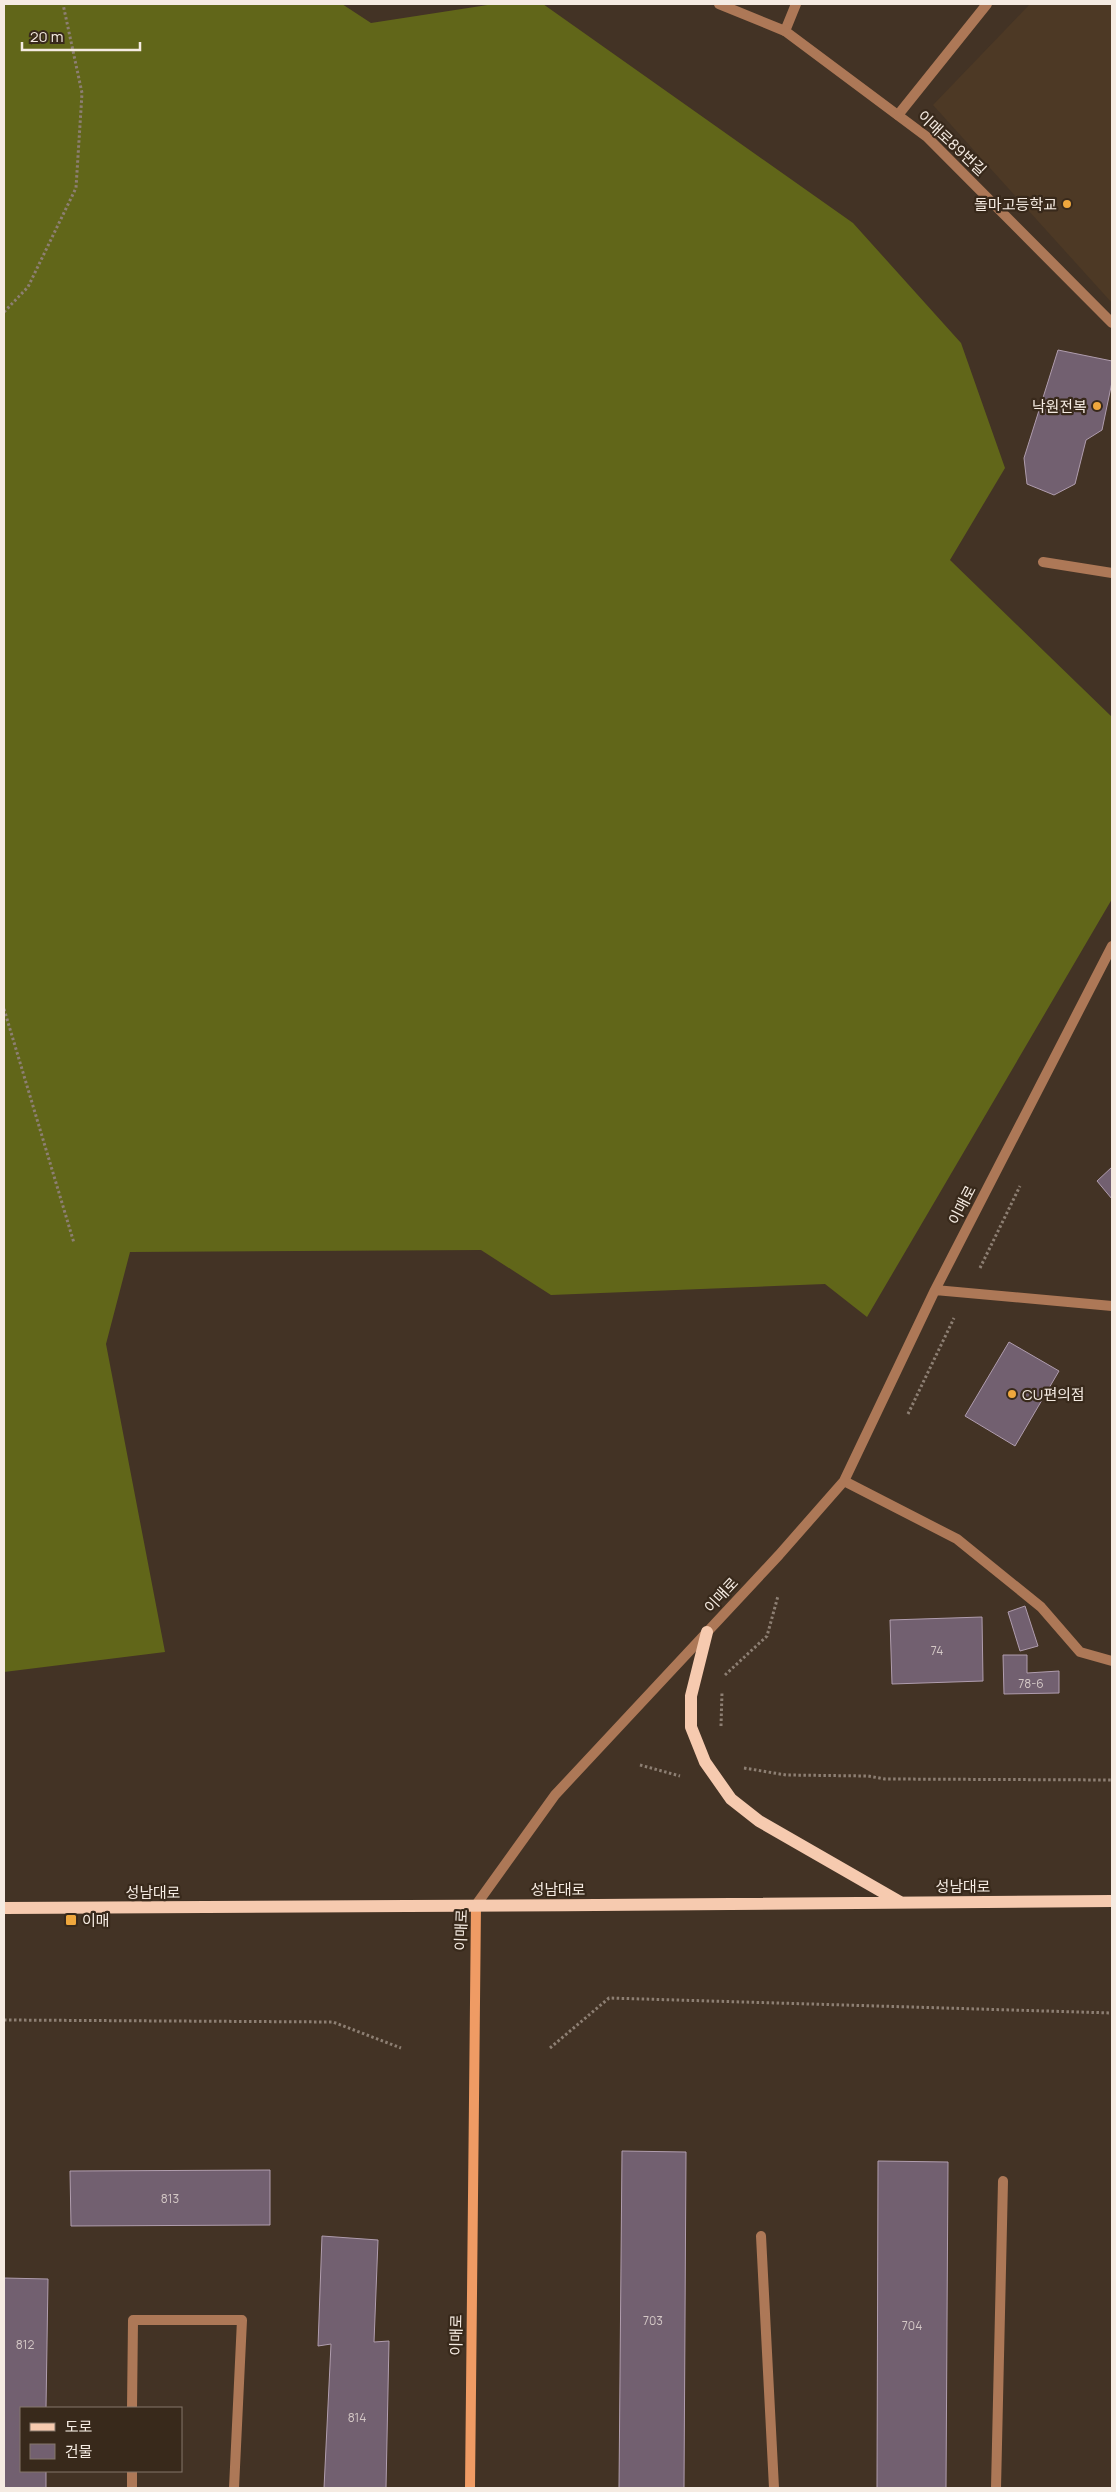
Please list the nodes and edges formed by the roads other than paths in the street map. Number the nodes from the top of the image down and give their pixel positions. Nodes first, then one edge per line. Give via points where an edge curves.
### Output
1 (719, 4) edge
2 (796, 4) edge
3 (986, 4) edge
4 (785, 31) junction
5 (898, 115) junction
6 (1112, 323) edge
7 (1043, 562) dead end
8 (1112, 573) edge
9 (1112, 946) edge
10 (935, 1290) junction
11 (1112, 1306) edge
12 (844, 1481) junction
13 (708, 1632) junction
14 (1112, 1661) edge
15 (1112, 1901) edge
16 (900, 1902) junction
17 (476, 1904) junction
18 (4, 1908) edge
19 (1004, 2181) dead end
20 (762, 2236) dead end
21 (132, 2407) edge
22 (132, 2472) edge
23 (132, 2488) edge
24 (234, 2488) edge
25 (470, 2488) edge
26 (774, 2488) edge
27 (996, 2488) edge

1 - 4 street, 이매로89번길
2 - 4 street
3 - 5 street
4 - 5 street, 이매로89번길
5 - 6 street, 이매로89번길 via 927,137
7 - 8 street
9 - 10 street, 이매로
10 - 11 street
10 - 12 street, 이매로
12 - 13 street, 이매로
12 - 14 street via 957,1539 1041,1607 1080,1652
13 - 16 main road via 691,1696 691,1727 705,1762 715,1777 731,1799 759,1821
13 - 17 street, 이매로 via 555,1795
15 - 16 main road, 성남대로
16 - 17 main road, 성남대로 via 640,1906
17 - 18 main road, 성남대로 via 336,1908
17 - 25 street, 이매로
19 - 27 street
20 - 26 street
21 - 24 street via 133,2320 242,2320
22 - 23 street

